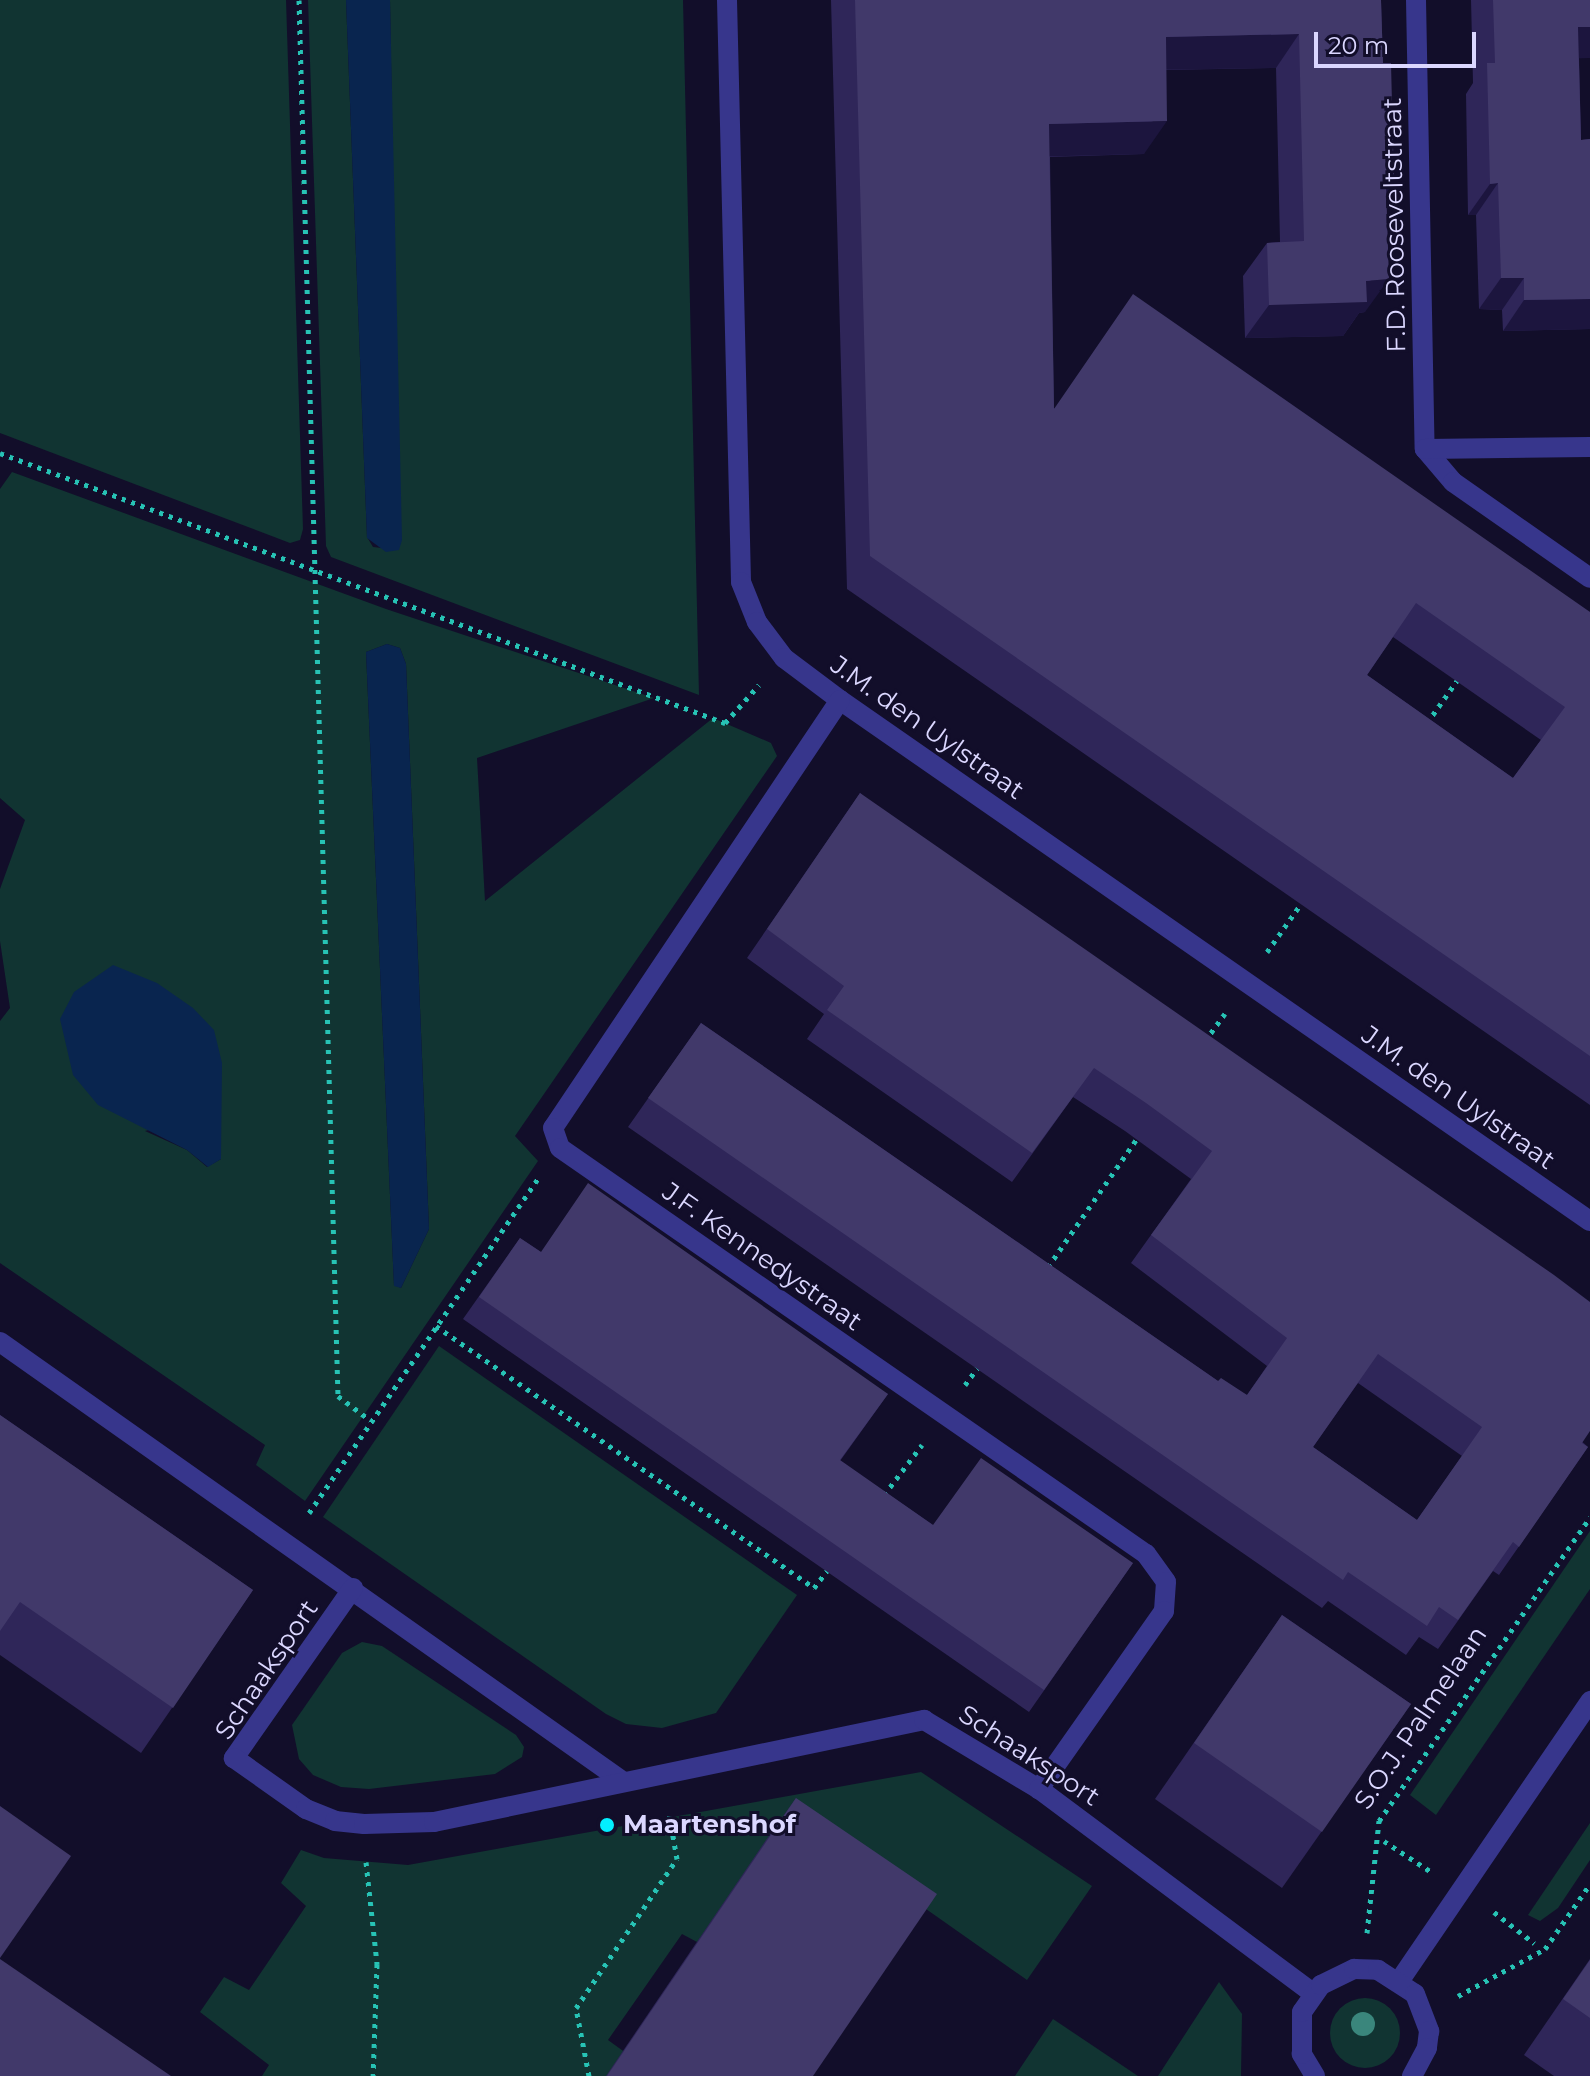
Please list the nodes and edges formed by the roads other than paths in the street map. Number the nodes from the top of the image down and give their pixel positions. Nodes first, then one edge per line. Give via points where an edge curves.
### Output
1 (727, 0) edge
2 (1416, 0) edge
3 (1590, 447) edge
4 (1425, 449) junction
5 (1590, 578) edge
6 (840, 700) junction
7 (1590, 1221) edge
8 (0, 1342) edge
9 (353, 1588) junction
10 (1590, 1701) edge
11 (621, 1780) junction
12 (1039, 1789) junction
13 (1400, 1980) junction
14 (1313, 1993) junction
15 (1423, 2072) edge
16 (1315, 2076) edge

1 - 6 street, J.M. den Uylstraat via 741,582 757,622 784,658
2 - 4 street, F.D. Rooseveltstraat
3 - 4 street
4 - 5 street via 1453,482
6 - 7 street, J.M. den Uylstraat
6 - 12 street, J.F. Kennedystraat via 553,1128 560,1148 1146,1554 1166,1582 1164,1611
8 - 9 street, Schaaksport
9 - 11 street, Schaaksport
9 - 11 street, Schaaksport via 234,1758 306,1809 335,1821 364,1824 434,1822
10 - 13 street
11 - 12 street, Schaaksport via 924,1720
12 - 14 street, Schaaksport
13 - 14 street via 1378,1970 1354,1969 1331,1977
13 - 15 street via 1425,2014 1429,2031
14 - 16 street via 1299,2033 1302,2054

